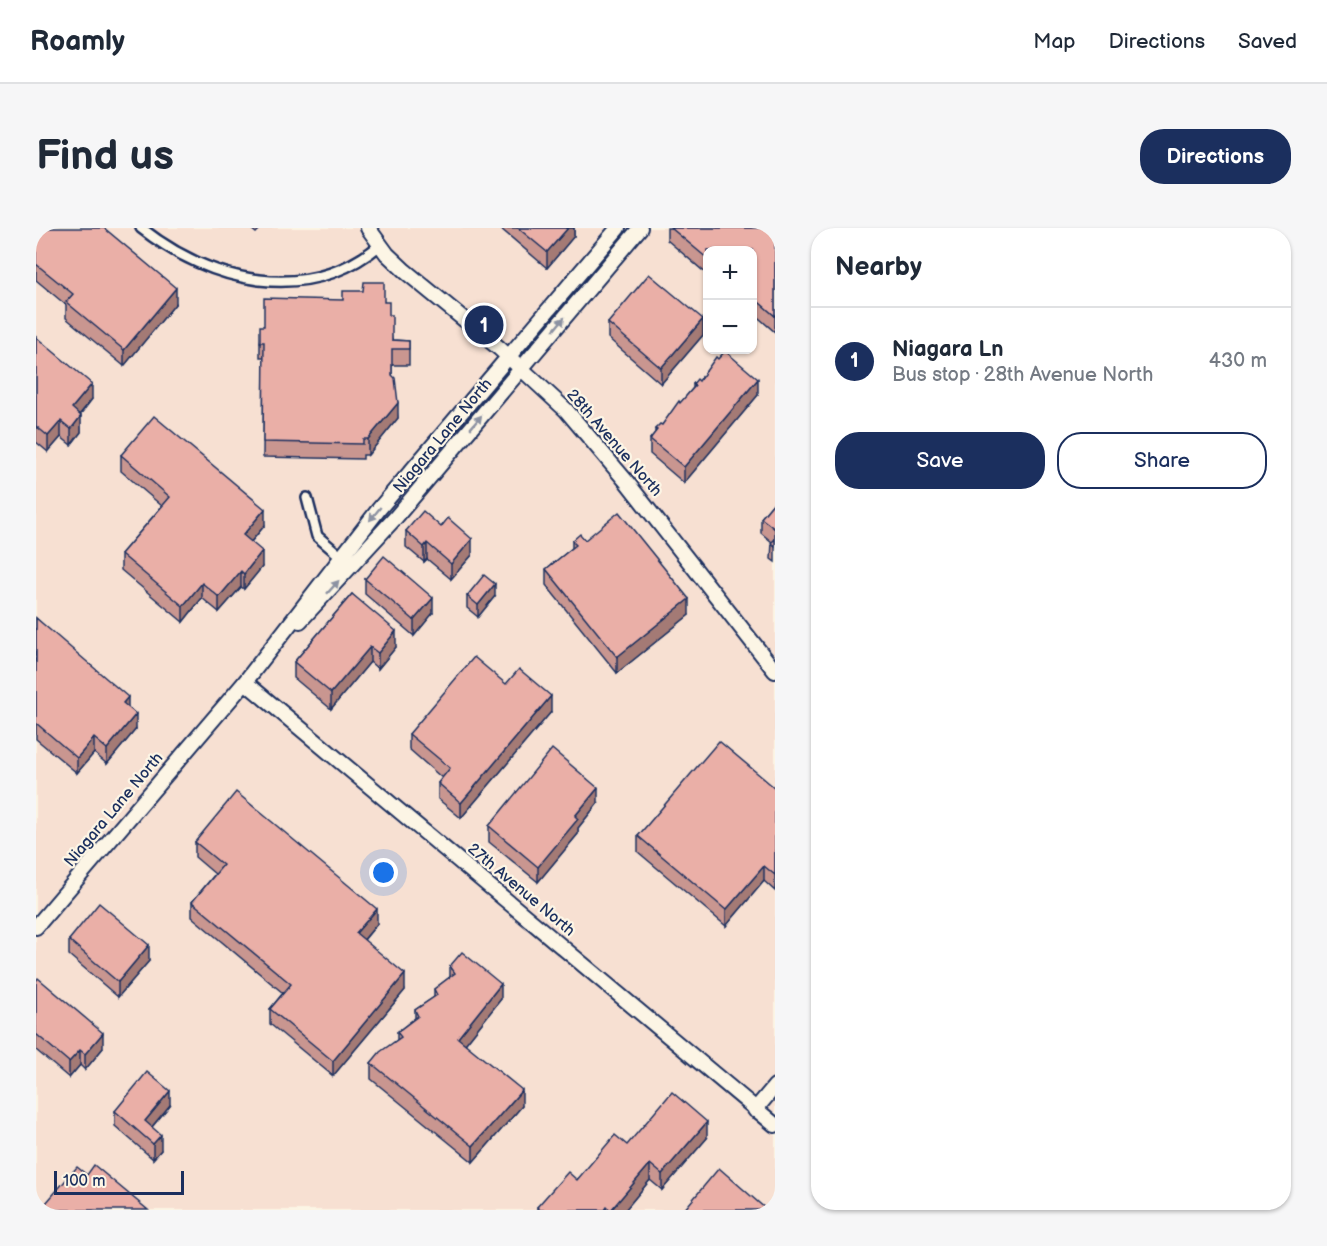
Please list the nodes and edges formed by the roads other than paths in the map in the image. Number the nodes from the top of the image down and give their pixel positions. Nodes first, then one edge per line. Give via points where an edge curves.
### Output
1 (141, 228) edge
2 (368, 228) edge
3 (618, 228) edge
4 (640, 228) edge
5 (380, 245) junction
6 (509, 357) junction
7 (521, 369) junction
8 (307, 498) dead end
9 (346, 561) junction
10 (775, 671) edge
11 (245, 682) junction
12 (36, 927) edge
13 (775, 1086) edge
14 (755, 1110) junction
15 (775, 1125) edge

1 - 5 street via 184,257 257,280 305,281 327,276 348,268
2 - 5 street, 28th Avenue North
3 - 6 street, Niagara Lane North
7 -> 4 street, Niagara Lane North
5 - 6 street, 28th Avenue North via 405,271
6 - 7 street, 28th Avenue North
6 -> 9 street, Niagara Lane North
9 -> 7 street, Niagara Lane North
7 - 10 street, 28th Avenue North via 566,410 620,473
8 - 9 street via 317,536
9 - 11 street, Niagara Lane North
11 - 12 street, Niagara Lane North
11 - 14 street, 27th Avenue North
13 - 14 street
14 - 15 street, 27th Avenue North

